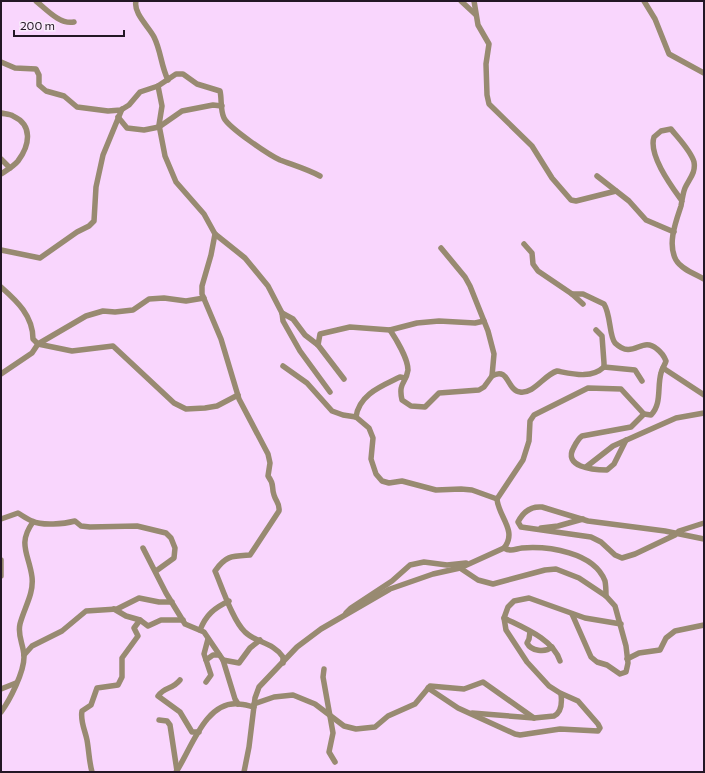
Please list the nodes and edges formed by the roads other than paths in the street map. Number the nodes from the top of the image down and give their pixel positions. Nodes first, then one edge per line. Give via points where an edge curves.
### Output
1 (36, 1) edge
2 (136, 1) edge
3 (461, 1) edge
4 (474, 1) edge
5 (644, 1) edge
6 (476, 15) junction
7 (74, 22) dead end
8 (1, 62) edge
9 (704, 73) edge
10 (168, 80) junction
11 (158, 86) junction
12 (222, 106) junction
13 (122, 109) junction
14 (1, 113) edge
15 (118, 117) junction
16 (159, 128) junction
17 (1, 159) edge
18 (10, 168) junction
19 (1, 174) edge
20 (320, 176) dead end
21 (597, 176) dead end
22 (616, 191) junction
23 (682, 201) junction
24 (674, 232) junction
25 (215, 234) junction
26 (524, 244) dead end
27 (441, 248) dead end
28 (1, 250) edge
29 (704, 278) edge
30 (1, 287) edge
31 (572, 294) junction
32 (204, 298) junction
33 (583, 304) dead end
34 (282, 313) junction
35 (484, 321) junction
36 (390, 330) junction
37 (596, 330) dead end
38 (38, 344) junction
39 (318, 344) junction
40 (283, 366) dead end
41 (604, 367) junction
42 (663, 368) junction
43 (1, 374) edge
44 (492, 376) junction
45 (405, 378) junction
46 (344, 379) dead end
47 (642, 381) dead end
48 (330, 392) dead end
49 (238, 395) junction
50 (704, 395) edge
51 (704, 413) edge
52 (644, 414) junction
53 (356, 417) junction
54 (626, 440) junction
55 (586, 467) junction
56 (497, 499) junction
57 (584, 519) junction
58 (2, 520) edge
59 (33, 522) junction
60 (704, 522) edge
61 (532, 529) junction
62 (677, 533) junction
63 (704, 539) edge
64 (143, 548) dead end
65 (504, 548) junction
66 (1, 560) edge
67 (472, 562) junction
68 (1, 565) edge
69 (460, 568) junction
70 (156, 571) junction
71 (1, 576) edge
72 (606, 596) junction
73 (229, 601) junction
74 (172, 602) junction
75 (114, 609) junction
76 (572, 614) junction
77 (342, 617) junction
78 (504, 618) junction
79 (140, 620) junction
80 (183, 620) junction
81 (621, 624) junction
82 (704, 625) edge
83 (200, 630) junction
84 (530, 632) junction
85 (208, 640) junction
86 (260, 640) junction
87 (552, 647) junction
88 (24, 655) junction
89 (221, 658) junction
90 (627, 659) junction
91 (206, 660) junction
92 (283, 662) junction
93 (560, 662) dead end
94 (324, 669) dead end
95 (180, 680) dead end
96 (16, 682) junction
97 (206, 682) dead end
98 (428, 688) junction
99 (1, 689) edge
100 (560, 694) junction
101 (238, 704) junction
102 (254, 706) junction
103 (1, 712) edge
104 (328, 713) junction
105 (467, 713) junction
106 (534, 718) junction
107 (159, 720) dead end
108 (199, 732) junction
109 (335, 762) dead end
110 (177, 771) edge
111 (92, 772) edge
112 (244, 772) edge

1 - 7 street via 61,20
2 - 10 street via 138,12 154,38
3 - 6 street
4 - 6 street
5 - 9 street via 655,19 669,54
6 - 22 street via 478,25 490,44 486,64 489,104 532,146 552,178 571,200
8 - 13 street via 14,68 36,69 39,85 46,91 64,96 77,107 108,111
10 - 11 street
10 - 12 street via 176,74 183,74 197,84 220,91
11 - 13 street via 146,88
11 - 16 street via 162,106
12 - 16 street via 213,105 182,111
12 - 20 street via 223,116 240,134 280,160
13 - 15 street
14 - 18 street via 13,116 26,126 28,133 18,161
15 - 16 street via 130,129
15 - 28 street via 103,155 96,187 94,220 40,258
16 - 25 street via 165,156 176,182 204,214
17 - 18 street
18 - 19 street
21 - 22 street
22 - 24 street via 646,220
23 - 23 street via 694,162 671,129 665,129 654,138 653,151
23 - 24 street
24 - 29 street via 673,248 676,259 686,269
25 - 32 street via 202,286
25 - 34 street via 245,258 268,286
26 - 31 street via 532,253 533,264 538,272
27 - 35 street via 464,277
30 - 38 street via 22,307 31,325 33,339
31 - 33 street
31 - 42 street via 583,294 604,304 614,341 629,351 645,344 652,344 665,358
32 - 38 street via 186,301 153,299 133,310 95,313 75,321
32 - 49 street via 221,339
34 - 39 street via 293,319 305,335
34 - 48 street via 283,321 300,351
35 - 36 street via 417,323
35 - 44 street via 494,354
36 - 39 street via 343,327 322,332
36 - 45 street via 407,367
37 - 41 street via 602,336
38 - 43 street via 32,352
38 - 49 street via 72,351 113,346 174,403 186,409 217,406
39 - 46 street
40 - 53 street via 307,383 332,411
41 - 44 street via 583,375 554,372 527,392 520,393 515,391 503,374
41 - 47 street via 635,370
42 - 50 street
42 - 52 street via 659,381 658,403 651,415
44 - 45 street via 479,390 439,393 425,407 416,408 402,400 400,388
45 - 53 street via 400,377 364,397
49 - 73 street via 268,454 268,476 280,504 279,511 250,555 230,557 215,571
51 - 54 street via 676,418
52 - 55 street via 631,427 586,435 579,439 571,452 571,460
52 - 56 street via 625,392 617,389 588,388 547,407 534,415 530,421 530,441 523,460
53 - 56 street via 371,431 371,459 376,474 382,481 402,481 436,490 472,490
54 - 55 street via 604,452
54 - 55 street via 610,468 604,470
56 - 65 street via 509,534 508,544
57 - 61 street
57 - 61 street via 537,507 525,512 518,522 521,527
57 - 62 street
58 - 59 street via 18,513
59 - 70 street via 62,524 75,521 81,526 90,527 137,526 166,533 175,548 174,558
59 - 88 street via 25,539 26,557 32,577 31,594 19,630
60 - 62 street
61 - 62 street via 591,537 622,558
62 - 63 street
64 - 70 street
65 - 67 street
65 - 72 street via 511,551 522,548 556,549 576,555 600,572 605,582
66 - 68 street
67 - 69 street
67 - 77 street via 452,565 424,562 410,565
68 - 71 street
69 - 72 street via 478,580 493,584 556,569 579,578
69 - 77 street via 433,574 390,589
70 - 74 street
72 - 81 street via 615,606
73 - 83 street via 214,608
73 - 86 street via 244,631
74 - 75 street via 139,598
74 - 80 street
75 - 79 street
75 - 88 street via 86,611 62,631 32,646
76 - 78 street via 529,598 514,601 508,607
76 - 81 street
76 - 90 street via 594,660 608,665 620,674 627,670
77 - 92 street via 314,633
78 - 84 street
78 - 100 street via 506,630 527,662
79 - 80 street via 148,626 161,620
79 - 111 street via 134,628 138,636 121,662 122,677 118,685 97,688 91,705 82,711 88,762
80 - 83 street via 185,624
81 - 90 street
82 - 90 street via 675,631 666,638 660,650 639,653
83 - 85 street via 206,634
84 - 87 street via 543,638
84 - 87 street via 527,643 531,648 543,651
85 - 89 street
85 - 91 street via 204,654
86 - 89 street via 239,663
86 - 92 street via 280,652
87 - 93 street
88 - 96 street
89 - 91 street via 213,655
89 - 101 street
91 - 97 street via 211,675
92 - 102 street via 259,687
94 - 104 street
95 - 108 street via 176,686 162,690 158,696 180,712 192,732
96 - 99 street
96 - 103 street
98 - 104 street via 415,704 388,716 375,728 349,728
98 - 105 street
98 - 106 street via 439,686 464,689 483,682
100 - 105 street via 578,701 598,724 600,730 560,729 520,735
100 - 106 street via 561,707 557,715
101 - 102 street
101 - 108 street via 216,710
102 - 104 street via 274,697 293,695 315,704
102 - 112 street
104 - 109 street via 333,733 329,752
105 - 106 street
107 - 110 street via 169,722
108 - 110 street

